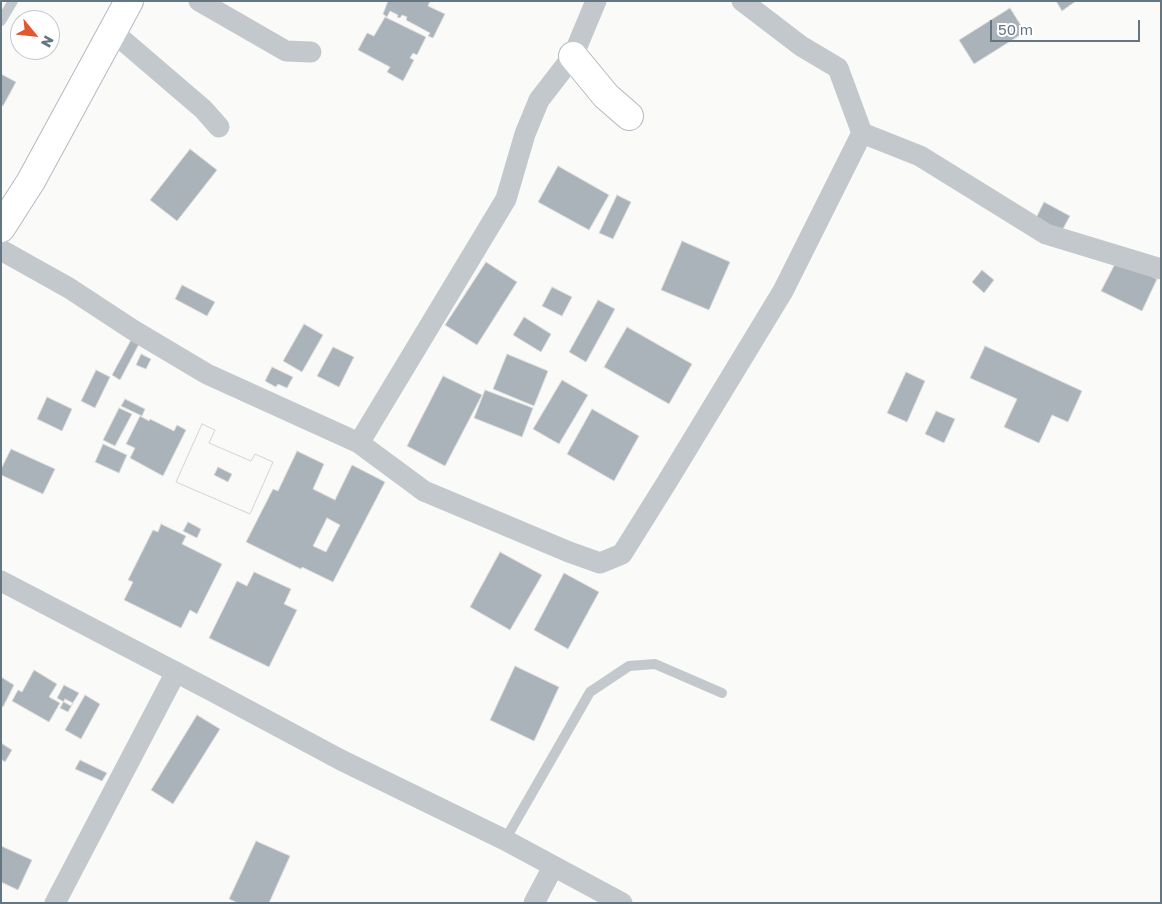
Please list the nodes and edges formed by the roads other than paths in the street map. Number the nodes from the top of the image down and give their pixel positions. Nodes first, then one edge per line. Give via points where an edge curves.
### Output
1 (13, 1) edge
2 (129, 1) edge
3 (199, 1) edge
4 (596, 1) edge
5 (742, 1) edge
6 (1, 21) edge
7 (112, 31) junction
8 (311, 52) dead end
9 (573, 56) junction
10 (629, 116) dead end
11 (219, 127) dead end
12 (862, 133) junction
13 (1, 228) edge
14 (1, 250) edge
15 (1161, 269) edge
16 (359, 443) junction
17 (1, 581) edge
18 (176, 672) junction
19 (722, 693) dead end
20 (505, 840) junction
21 (553, 867) junction
22 (55, 903) edge
23 (534, 903) edge
24 (622, 903) edge

1 - 6 lane
2 - 7 street
3 - 8 street via 286,51
4 - 9 street
5 - 12 street via 801,46 838,68
7 - 11 street via 203,109
7 - 13 street via 31,181
9 - 10 street via 606,96
9 - 16 street via 539,100 525,134 506,199
12 - 15 street via 920,156 1046,234
12 - 16 street via 783,291 622,554 600,563 424,491
14 - 16 street via 69,288 207,374
17 - 18 street
18 - 20 street via 341,760
18 - 22 street
19 - 20 lane via 655,664 629,666 590,692
20 - 21 street
21 - 23 street
21 - 24 street

